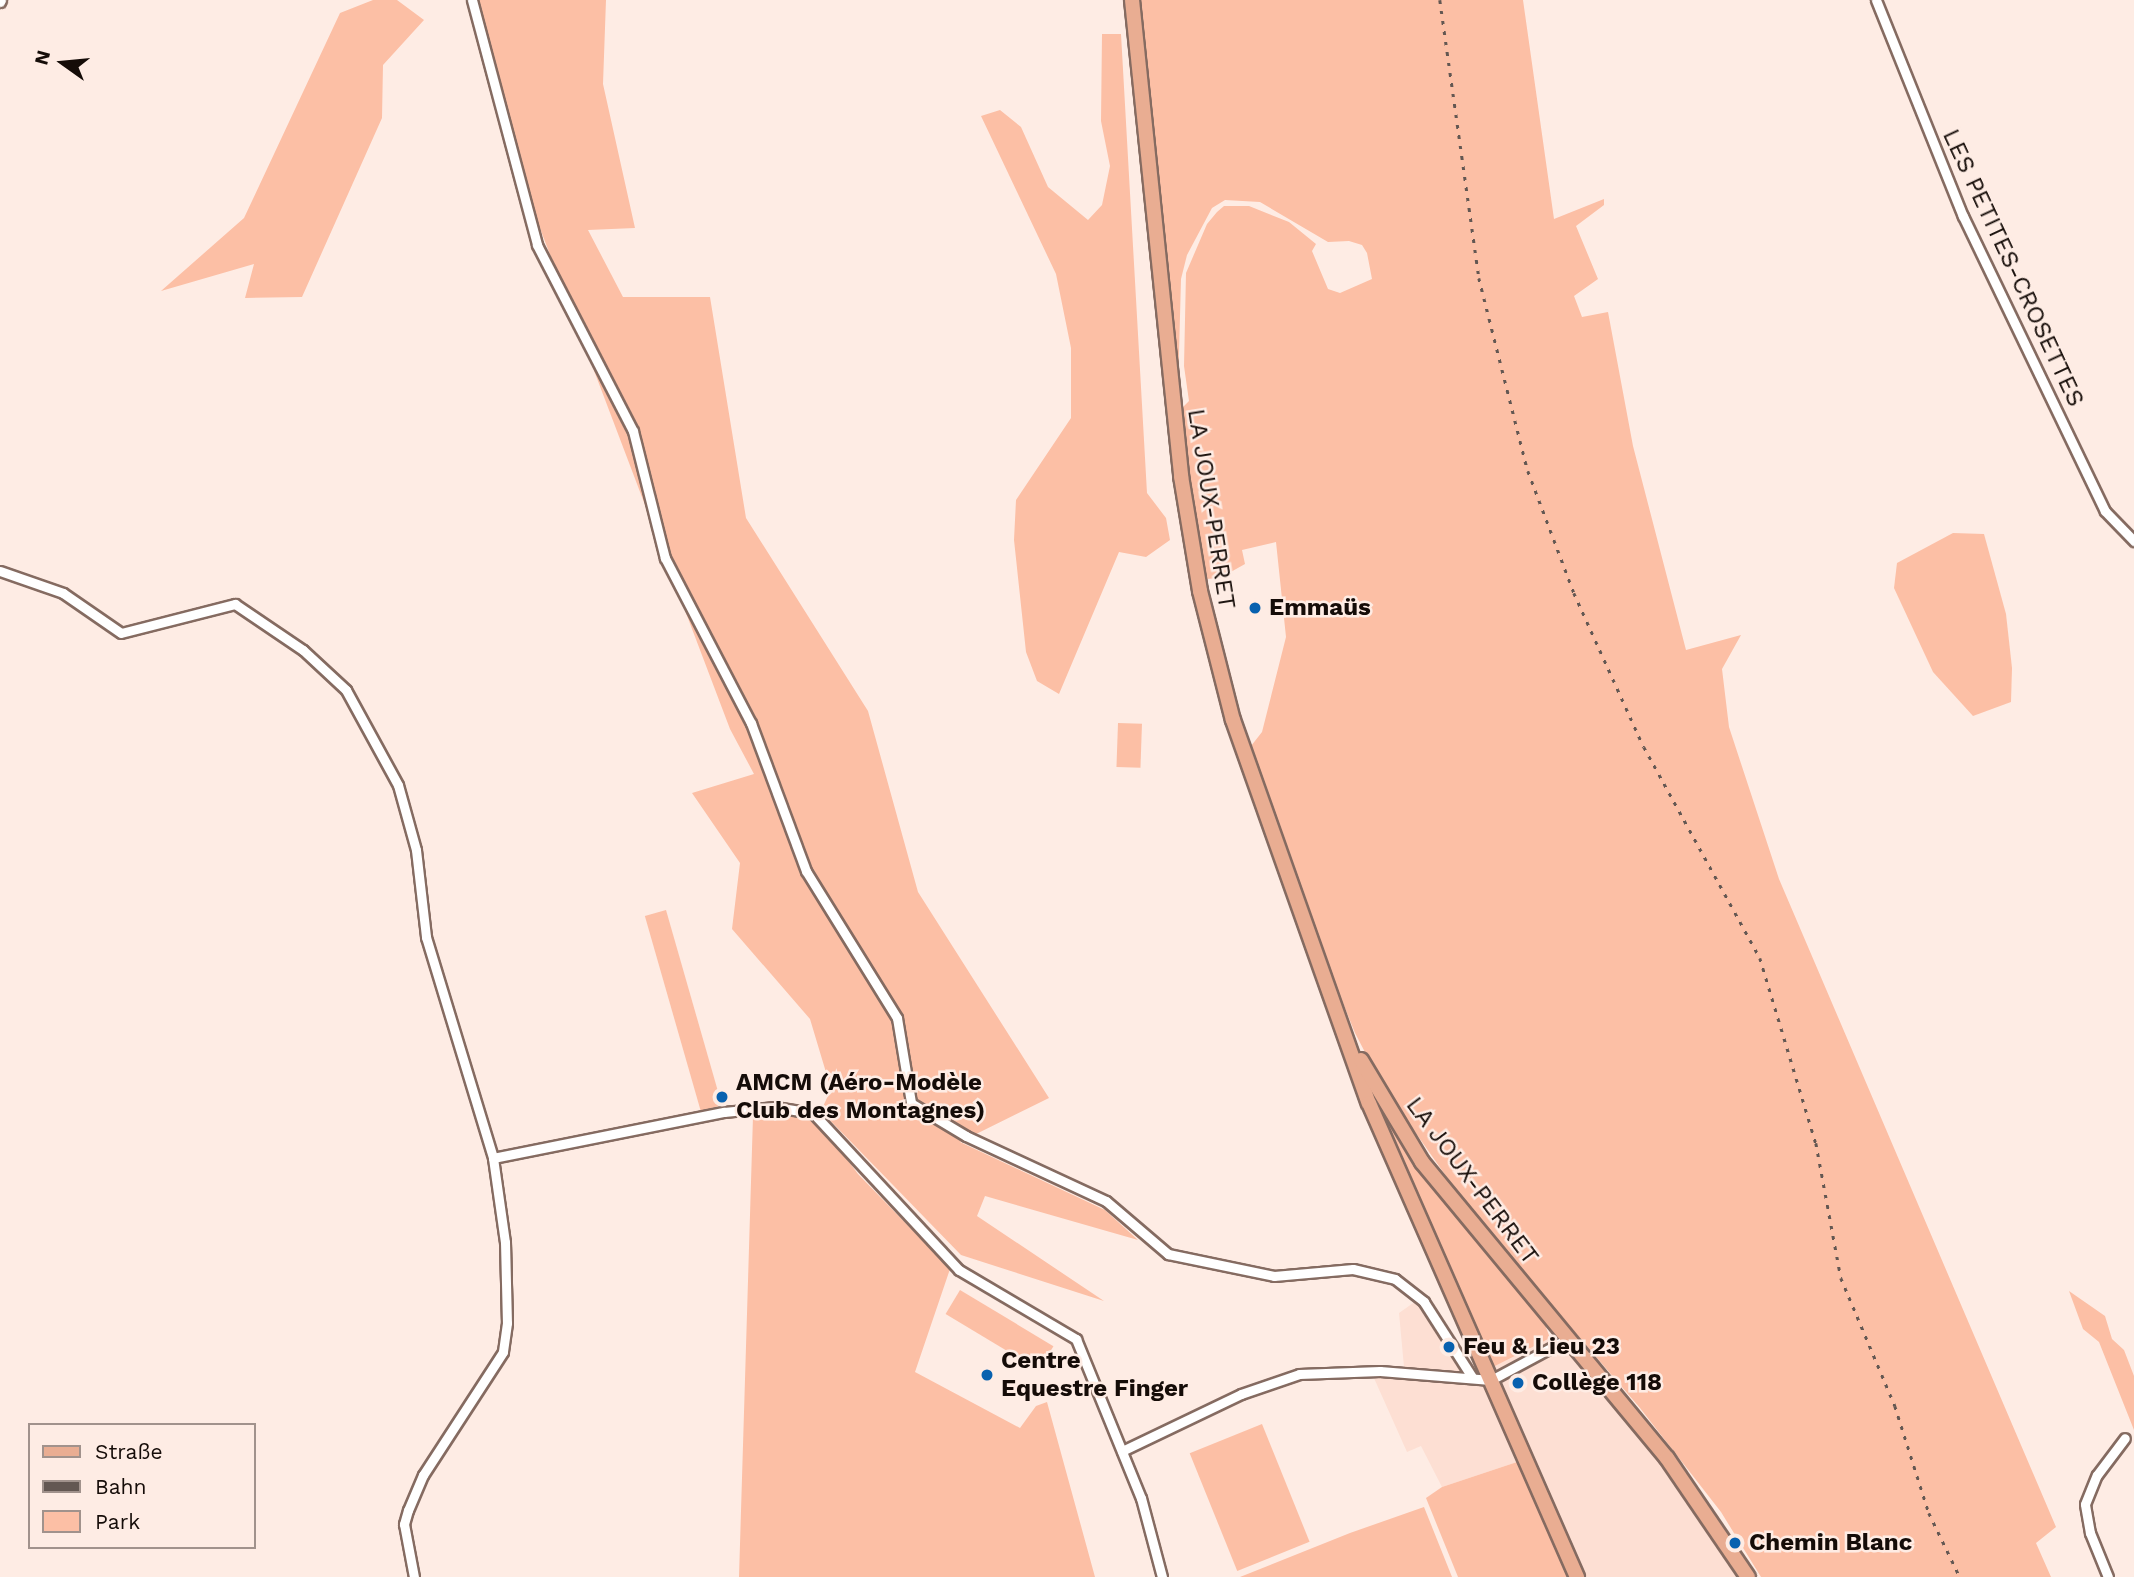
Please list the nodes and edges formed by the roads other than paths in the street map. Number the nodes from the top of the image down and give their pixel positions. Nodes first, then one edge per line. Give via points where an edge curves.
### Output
1 (472, 0) edge
2 (1132, 0) edge
3 (1876, 0) edge
4 (2134, 541) edge
5 (0, 571) edge
6 (1334, 1005) junction
7 (493, 1158) junction
8 (1567, 1339) junction
9 (1472, 1377) junction
10 (1491, 1380) junction
11 (2125, 1438) dead end
12 (1122, 1451) junction
13 (414, 1577) edge
14 (1162, 1577) edge
15 (1577, 1577) edge
16 (1748, 1577) edge
17 (2108, 1577) edge

1 - 9 street via 537,245 633,431 665,558 751,723 806,871 897,1018 911,1103 934,1119 1106,1200 1168,1254 1274,1276 1353,1269 1395,1279 1424,1301
2 - 6 main road, LA JOUX-PERRET via 1171,403 1200,591 1246,762
3 - 4 street, LES PETITES-CROSETTES via 1975,240 2105,511
5 - 7 street via 63,593 121,633 235,604 303,650 346,690 398,785 415,850 426,937
6 - 8 main road, LA JOUX-PERRET via 1382,1099 1422,1162
6 - 10 main road, LA JOUX-PERRET via 1369,1103
7 - 12 street via 724,1112 775,1107 813,1113 959,1270 1076,1339
7 - 13 street via 505,1242 503,1352 428,1465 408,1510 404,1524
8 - 10 street
8 - 16 main road, LA JOUX-PERRET via 1667,1458
9 - 10 street
9 - 12 street via 1369,1371 1299,1374 1241,1394
10 - 15 main road, LA JOUX-PERRET
11 - 17 street via 2097,1475 2085,1504 2090,1533
12 - 14 street via 1151,1530

